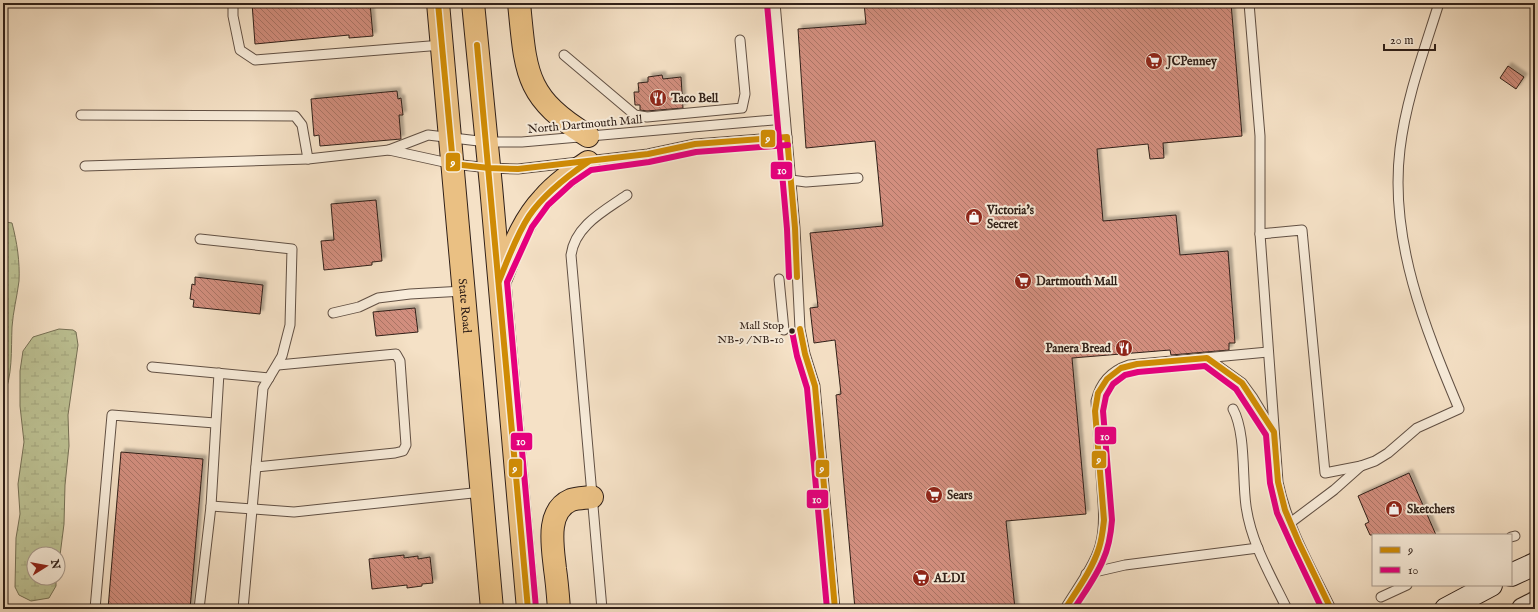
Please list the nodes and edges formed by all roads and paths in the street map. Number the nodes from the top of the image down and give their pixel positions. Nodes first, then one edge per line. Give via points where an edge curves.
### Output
1 (233, 3) edge
2 (438, 3) edge
3 (473, 3) edge
4 (481, 3) edge
5 (519, 3) edge
6 (775, 3) edge
7 (1249, 3) edge
8 (1439, 3) edge
9 (477, 39) junction
10 (740, 40) dead end
11 (442, 45) junction
12 (564, 55) dead end
13 (81, 115) dead end
14 (785, 119) junction
15 (588, 136) junction
16 (787, 137) junction
17 (450, 138) junction
18 (487, 142) junction
19 (390, 150) junction
20 (308, 159) junction
21 (588, 162) junction
22 (452, 164) junction
23 (85, 166) dead end
24 (489, 168) junction
25 (858, 178) dead end
26 (791, 180) junction
27 (627, 195) dead end
28 (1260, 234) junction
29 (200, 239) dead end
30 (778, 279) dead end
31 (499, 281) junction
32 (464, 291) junction
33 (333, 313) dead end
34 (784, 330) dead end
35 (1268, 352) junction
36 (1206, 358) junction
37 (278, 365) junction
38 (152, 367) dead end
39 (218, 374) junction
40 (269, 378) junction
41 (1233, 409) dead end
42 (215, 423) junction
43 (1274, 432) junction
44 (1361, 466) junction
45 (256, 467) junction
46 (482, 492) junction
47 (592, 497) junction
48 (211, 506) junction
49 (252, 509) junction
50 (1290, 523) junction
51 (1258, 548) junction
52 (1535, 564) edge
53 (1086, 574) junction
54 (1512, 575) edge
55 (1405, 586) edge
56 (1490, 586) edge
57 (1381, 597) dead end
58 (1535, 603) edge
59 (95, 609) edge
60 (199, 609) edge
61 (243, 609) edge
62 (492, 609) edge
63 (528, 609) edge
64 (559, 609) edge
65 (602, 609) edge
66 (835, 609) edge
67 (1065, 609) edge
68 (1287, 609) edge
69 (1331, 609) edge
70 (1446, 609) edge
71 (1523, 609) edge

1 - 11 lane via 240,50 256,60
2 - 11 main road, State Road
3 - 9 main road
4 - 9 main road
5 - 15 main road via 526,62 534,86 552,110
6 - 14 lane
7 - 28 lane via 1260,136
8 - 44 lane via 1404,124 1398,172 1399,197 1415,293 1431,342 1459,410 1417,428 1388,453
9 - 18 main road
10 - 12 lane via 745,94 742,108 647,117 635,115
11 - 17 main road, State Road
13 - 20 lane via 295,116 302,125
14 - 15 lane, North Dartmouth Mall
14 - 16 lane
15 - 18 lane, North Dartmouth Mall via 522,142
16 - 21 lane via 695,144 648,154
16 - 26 lane
17 - 18 lane, North Dartmouth Mall
17 - 19 lane, North Dartmouth Mall via 428,134
17 - 22 main road, State Road
18 - 24 main road
19 - 20 lane
19 - 22 lane
20 - 23 lane
21 - 24 lane via 518,169
21 - 31 main road via 542,200 525,223
22 - 24 lane
22 - 32 main road, State Road
24 - 31 main road
25 - 26 lane via 806,182
26 - 66 lane via 800,329 815,386
27 - 47 lane via 586,225 574,242 571,255
28 - 35 lane
28 - 44 lane via 1302,230 1325,473
29 - 37 lane via 292,249 290,325
30 - 34 lane
31 - 63 main road
32 - 33 lane via 378,298
32 - 46 main road, State Road
35 - 36 lane
35 - 43 lane
36 - 43 lane via 1242,383
36 - 53 lane via 1121,368 1107,379 1100,389 1095,411 1104,520 1100,546
37 - 40 lane
37 - 45 lane via 396,354 400,361 406,445 403,451 395,453
38 - 39 lane
39 - 40 lane
39 - 42 lane
40 - 45 lane via 263,388
41 - 51 lane via 1239,429 1246,506
42 - 48 lane
42 - 59 lane via 112,415
43 - 50 lane via 1278,482
44 - 50 lane
45 - 49 lane
46 - 49 lane via 294,512
46 - 62 main road, State Road
47 - 64 main road via 566,503 554,522
47 - 65 lane
48 - 49 lane
48 - 60 lane
49 - 61 lane
50 - 69 lane
51 - 53 lane via 1125,565
51 - 68 lane
52 - 54 main road
53 - 67 lane
55 - 57 lane
56 - 70 main road
58 - 71 main road

